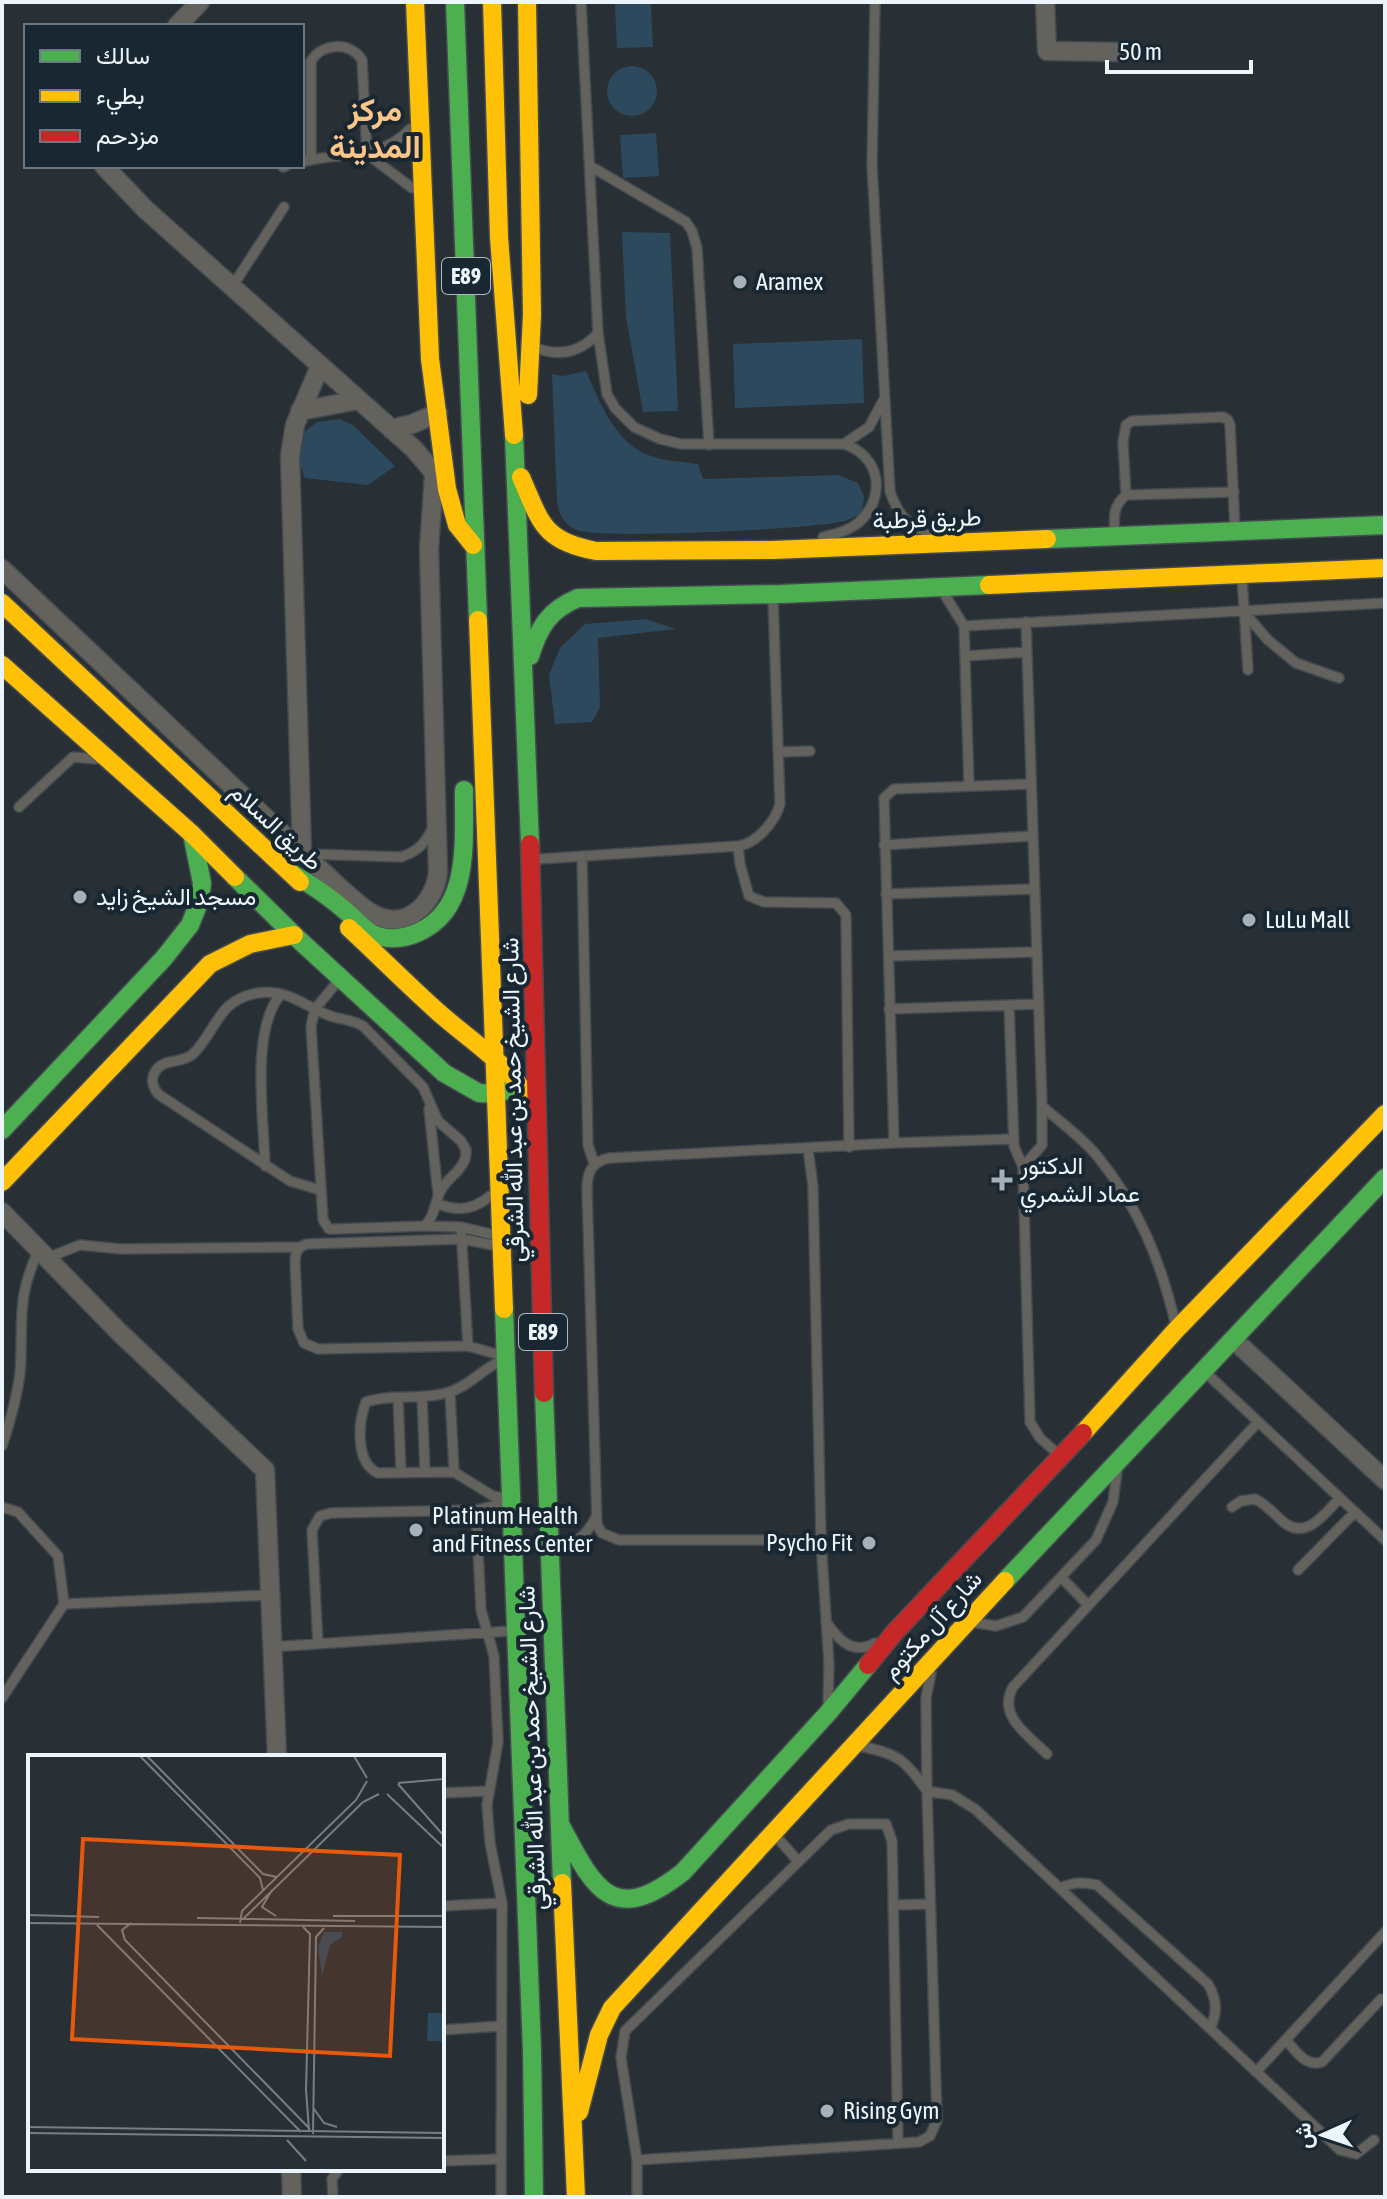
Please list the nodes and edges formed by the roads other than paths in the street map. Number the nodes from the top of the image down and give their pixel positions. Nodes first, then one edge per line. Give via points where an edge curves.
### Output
1 (200, 2) edge
2 (415, 2) edge
3 (455, 2) edge
4 (492, 2) edge
5 (527, 2) edge
6 (581, 2) edge
7 (875, 2) edge
8 (1045, 2) edge
9 (179, 24) edge
10 (1122, 52) dead end
11 (420, 113) junction
12 (367, 154) junction
13 (306, 161) edge
14 (590, 166) junction
15 (106, 168) edge
16 (423, 199) junction
17 (284, 207) dead end
18 (232, 287) junction
19 (598, 333) junction
20 (532, 346) junction
21 (320, 366) junction
22 (884, 396) junction
23 (358, 400) junction
24 (300, 411) junction
25 (438, 413) junction
26 (391, 429) junction
27 (844, 444) junction
28 (709, 445) junction
29 (517, 467) junction
30 (435, 472) junction
31 (447, 489) junction
32 (1234, 492) junction
33 (1126, 495) junction
34 (1385, 525) edge
35 (1235, 530) junction
36 (1115, 536) junction
37 (987, 541) junction
38 (477, 551) junction
39 (774, 568) junction
40 (1385, 568) edge
41 (2, 569) edge
42 (1242, 574) junction
43 (939, 587) junction
44 (2, 603) edge
45 (1385, 603) edge
46 (479, 611) junction
47 (1243, 611) junction
48 (1026, 622) junction
49 (964, 626) junction
50 (1027, 652) junction
51 (966, 656) junction
52 (2, 665) edge
53 (1248, 670) dead end
54 (482, 676) junction
55 (1339, 678) dead end
56 (523, 681) junction
57 (810, 751) dead end
58 (779, 752) junction
59 (108, 762) junction
60 (1030, 784) junction
61 (969, 786) junction
62 (19, 807) dead end
63 (435, 823) junction
64 (192, 834) junction
65 (1032, 836) junction
66 (884, 845) junction
67 (738, 846) junction
68 (302, 854) junction
69 (582, 856) junction
70 (531, 859) junction
71 (288, 871) junction
72 (1033, 889) junction
73 (886, 894) junction
74 (294, 935) junction
75 (1036, 952) junction
76 (889, 956) junction
77 (341, 977) junction
78 (281, 994) junction
79 (1039, 1004) junction
80 (1009, 1005) junction
81 (315, 1009) junction
82 (889, 1009) junction
83 (535, 1015) junction
84 (76, 1053) junction
85 (536, 1055) junction
86 (494, 1058) junction
87 (520, 1083) junction
88 (93, 1084) junction
89 (428, 1093) junction
90 (496, 1094) junction
91 (1042, 1106) junction
92 (1385, 1114) edge
93 (538, 1115) junction
94 (2, 1130) edge
95 (497, 1139) junction
96 (1014, 1139) junction
97 (894, 1143) junction
98 (849, 1147) junction
99 (808, 1148) junction
100 (1385, 1158) edge
101 (594, 1163) junction
102 (265, 1166) junction
103 (1023, 1167) junction
104 (1385, 1178) edge
105 (2, 1182) edge
106 (498, 1183) junction
107 (320, 1190) junction
108 (437, 1200) junction
109 (2, 1212) edge
110 (424, 1226) junction
111 (461, 1227) junction
112 (462, 1239) junction
113 (501, 1243) junction
114 (300, 1247) junction
115 (43, 1254) junction
116 (1296, 1270) junction
117 (1176, 1330) junction
118 (1233, 1339) junction
119 (468, 1346) junction
120 (506, 1359) junction
121 (1203, 1371) junction
122 (450, 1392) junction
123 (398, 1398) junction
124 (422, 1398) junction
125 (1258, 1422) junction
126 (546, 1434) junction
127 (2, 1446) edge
128 (1061, 1457) junction
129 (1118, 1462) junction
130 (425, 1471) junction
131 (401, 1472) junction
132 (454, 1472) junction
133 (1385, 1480) edge
134 (1340, 1498) junction
135 (511, 1500) junction
136 (2, 1507) edge
137 (1232, 1507) dead end
138 (476, 1510) junction
139 (1355, 1512) junction
140 (596, 1516) junction
141 (821, 1540) junction
142 (1385, 1540) edge
143 (548, 1548) junction
144 (1298, 1570) dead end
145 (1061, 1577) junction
146 (270, 1595) junction
147 (64, 1604) junction
148 (1088, 1605) junction
149 (824, 1619) junction
150 (968, 1621) junction
151 (515, 1631) junction
152 (489, 1632) junction
153 (894, 1633) junction
154 (318, 1644) junction
155 (271, 1647) junction
156 (934, 1658) junction
157 (2, 1698) edge
158 (828, 1713) junction
159 (855, 1745) junction
160 (1047, 1754) dead end
161 (277, 1755) edge
162 (489, 1791) junction
163 (927, 1791) junction
164 (444, 1793) edge
165 (559, 1822) junction
166 (773, 1833) junction
167 (716, 1837) junction
168 (798, 1861) junction
169 (732, 1878) junction
170 (1060, 1888) junction
171 (502, 1903) junction
172 (930, 1904) junction
173 (893, 1905) junction
174 (444, 1906) edge
175 (1385, 1932) edge
176 (1384, 1999) edge
177 (501, 2026) junction
178 (1210, 2028) junction
179 (444, 2030) edge
180 (1286, 2040) junction
181 (516, 2052) junction
182 (1256, 2072) junction
183 (572, 2139) junction
184 (1374, 2140) dead end
185 (898, 2143) junction
186 (501, 2159) junction
187 (637, 2160) junction
188 (444, 2161) edge
189 (291, 2171) edge
190 (338, 2171) edge
191 (292, 2197) edge
192 (333, 2197) edge
193 (501, 2197) edge
194 (534, 2197) edge
195 (576, 2197) edge
196 (637, 2197) edge

1 - 9 street
2 - 11 main road
3 - 38 main road, شارع الشيخ حمد بن عبد الله الشرقي / E89
4 - 29 main road, شارع الشيخ حمد بن عبد الله الشرقي / E89 via 499,237
5 - 20 main road
6 - 14 lane
7 - 22 lane via 872,165
8 - 10 street via 1047,51
11 - 12 lane via 397,141
11 - 16 main road
12 - 13 lane
12 - 13 lane via 362,60 352,50 323,48 311,61
12 - 16 lane
14 - 19 lane
14 - 28 lane via 692,231
15 - 18 street
16 - 25 main road via 430,359
17 - 18 lane
18 - 21 street
19 - 20 lane via 565,353
19 - 28 lane via 607,394 615,408 634,427 660,439
20 - 29 main road
21 - 23 street
21 - 24 street
22 - 27 lane via 869,427
22 - 37 lane via 890,492 897,512 929,533
23 - 24 street
23 - 26 street
24 - 68 street via 290,456
25 - 26 street
25 - 31 main road
26 - 30 street
27 - 28 lane
27 - 39 lane via 869,458 875,479 872,504 860,522
29 - 39 main road, طريق قرطبة via 551,536 576,548
29 - 56 main road, شارع الشيخ حمد بن عبد الله الشرقي / E89
30 - 31 street
30 - 63 street via 429,549
31 - 38 main road via 457,525
32 - 33 lane
32 - 33 lane via 1228,420 1199,417 1126,425
32 - 35 lane
33 - 36 lane via 1114,511
34 - 35 main road, طريق قرطبة
35 - 36 main road, طريق قرطبة
36 - 37 main road, طريق قرطبة
37 - 39 main road, طريق قرطبة
38 - 46 main road, شارع الشيخ حمد بن عبد الله الشرقي / E89
39 - 43 main road, طريق قرطبة
39 - 56 main road, طريق قرطبة via 569,601 550,611 540,625
39 - 58 lane
40 - 42 main road, طريق قرطبة
41 - 68 street
42 - 43 main road, طريق قرطبة
42 - 47 lane
43 - 49 lane
44 - 71 main road, طريق السلام
45 - 47 lane
46 - 54 main road, شارع الشيخ حمد بن عبد الله الشرقي / E89
46 - 71 main road via 466,704 462,871 443,915 421,933 389,938 371,933 313,884
47 - 48 lane
47 - 53 lane
47 - 55 lane via 1296,663
48 - 49 lane
48 - 50 lane
49 - 51 lane
50 - 51 lane
50 - 60 lane
51 - 61 lane
52 - 59 main road
54 - 83 main road via 498,765 507,1023 515,1032 528,1029
54 - 86 main road, شارع الشيخ حمد بن عبد الله الشرقي / E89
56 - 70 main road, شارع الشيخ حمد بن عبد الله الشرقي / E89
57 - 58 lane
58 - 67 lane via 779,811 749,845
59 - 62 lane via 73,757
59 - 64 main road
60 - 61 lane
60 - 65 lane
61 - 66 lane via 888,792
63 - 68 lane via 424,844 401,857
63 - 68 street via 435,887 423,907 406,917 381,918 366,910
64 - 74 main road
64 - 84 main road via 201,878 194,917
65 - 66 lane
65 - 72 lane
66 - 73 lane
67 - 69 lane
67 - 98 lane via 749,896 764,902 836,903 846,915
69 - 70 lane
69 - 101 lane via 588,1145
70 - 83 main road, شارع الشيخ حمد بن عبد الله الشرقي / E89
71 - 86 main road, طريق السلام
72 - 73 lane
72 - 75 lane
73 - 76 lane
74 - 77 main road
74 - 88 main road via 231,949 210,964
75 - 76 lane
75 - 79 lane
76 - 82 lane
77 - 81 lane
77 - 90 main road via 444,1073 479,1093
78 - 81 lane
78 - 102 lane via 267,1016 262,1044
78 - 102 lane via 256,993 234,1001 193,1053 162,1064 152,1078 158,1094
79 - 80 lane
79 - 91 lane
80 - 82 lane
80 - 96 lane
81 - 89 lane via 363,1026
81 - 107 lane via 311,1026
82 - 97 lane
83 - 85 main road, شارع الشيخ حمد بن عبد الله الشرقي / E89
84 - 88 main road via 98,1054 101,1070
84 - 94 main road
85 - 87 main road
85 - 93 main road, شارع الشيخ حمد بن عبد الله الشرقي / E89
86 - 87 main road, طريق السلام
86 - 90 main road, شارع الشيخ حمد بن عبد الله الشرقي / E89
87 - 90 main road
87 - 93 main road, طريق السلام
88 - 105 main road
89 - 108 lane
89 - 108 lane via 438,1121 461,1141 467,1155
90 - 95 main road, شارع الشيخ حمد بن عبد الله الشرقي / E89
91 - 103 lane via 1042,1145
91 - 117 lane via 1097,1155 1143,1223
92 - 117 main road, شارع آل مكتوم
93 - 126 main road, شارع الشيخ حمد بن عبد الله الشرقي / E89
95 - 106 main road, شارع الشيخ حمد بن عبد الله الشرقي / E89
95 - 126 main road via 504,1121 522,1125 535,1398
96 - 97 lane
96 - 103 lane
97 - 98 lane
98 - 99 lane
99 - 101 lane
99 - 141 lane
100 - 116 main road via 1323,1223
101 - 140 lane via 587,1189
102 - 107 lane
103 - 128 lane via 1030,1422
104 - 116 main road, شارع آل مكتوم
106 - 108 lane via 473,1207 454,1209
106 - 113 main road, شارع الشيخ حمد بن عبد الله الشرقي / E89
107 - 110 lane via 329,1229
108 - 110 lane
109 - 115 street
110 - 111 lane
111 - 112 lane
111 - 113 lane
112 - 113 lane
112 - 114 lane
112 - 119 lane
113 - 120 main road, شارع الشيخ حمد بن عبد الله الشرقي / E89
114 - 115 lane via 80,1245
114 - 119 lane via 295,1260 298,1329 310,1348
115 - 127 lane via 24,1285 20,1375
115 - 146 street via 265,1470
116 - 118 main road, شارع آل مكتوم
117 - 128 main road, شارع آل مكتوم
118 - 121 main road, شارع آل مكتوم
118 - 133 street
119 - 120 lane
120 - 122 lane
120 - 135 main road, شارع الشيخ حمد بن عبد الله الشرقي / E89
121 - 125 lane
121 - 129 main road, شارع آل مكتوم
122 - 124 lane
122 - 132 lane
123 - 124 lane
123 - 131 lane
123 - 131 lane via 366,1402 361,1429 369,1469
124 - 130 lane
125 - 134 lane
125 - 148 lane
126 - 143 main road, شارع الشيخ حمد بن عبد الله الشرقي / E89
128 - 153 main road, شارع آل مكتوم
129 - 145 lane via 1106,1522
129 - 150 main road, شارع آل مكتوم
130 - 131 lane
130 - 132 lane
132 - 135 lane via 493,1496
134 - 137 lane via 1313,1525 1299,1528 1255,1499
134 - 139 lane
135 - 138 lane
135 - 151 main road, شارع الشيخ حمد بن عبد الله الشرقي / E89
136 - 147 lane via 18,1512 58,1556
138 - 152 lane via 481,1610
138 - 154 lane via 325,1513 316,1519 312,1530
139 - 142 lane
139 - 144 lane
140 - 141 lane via 602,1533 619,1540
140 - 143 lane via 583,1537
141 - 149 lane
143 - 165 main road, شارع الشيخ حمد بن عبد الله الشرقي / E89
145 - 148 lane
145 - 150 lane via 1023,1617 996,1626
146 - 147 lane
146 - 155 street
147 - 157 lane
148 - 160 lane via 1007,1700 1014,1721
149 - 153 lane via 851,1647 868,1647
149 - 158 lane
150 - 156 main road, شارع آل مكتوم
151 - 152 lane
151 - 181 main road, شارع الشيخ حمد بن عبد الله الشرقي / E89
152 - 154 lane
152 - 162 lane via 498,1742
153 - 158 main road, شارع آل مكتوم
154 - 155 lane
155 - 161 street
156 - 159 main road, شارع آل مكتوم
156 - 163 lane via 926,1698
158 - 167 main road, شارع آل مكتوم
159 - 163 lane via 888,1752 907,1764
159 - 166 main road, شارع آل مكتوم
162 - 164 lane
162 - 171 lane via 487,1824
163 - 170 lane via 952,1795 975,1809
163 - 172 lane
165 - 167 main road, شارع آل مكتوم via 592,1881 628,1899 665,1887
165 - 183 main road, شارع الشيخ حمد بن عبد الله الشرقي / E89
166 - 168 lane
166 - 169 main road, شارع آل مكتوم
167 - 169 main road via 712,1869
168 - 173 lane via 840,1825 886,1824 892,1841
168 - 187 lane via 625,2031 621,2058
169 - 183 main road, شارع آل مكتوم via 612,2008 599,2035
170 - 178 lane
170 - 178 lane via 1072,1883 1097,1885 1208,1984 1216,2001
171 - 174 lane
171 - 177 lane
172 - 173 lane
172 - 185 lane via 937,2120 930,2136
173 - 185 lane
175 - 180 lane
176 - 180 lane via 1322,2062 1310,2064
177 - 179 lane
177 - 181 lane
178 - 182 lane
180 - 182 lane
181 - 186 lane
181 - 194 main road, شارع الشيخ حمد بن عبد الله الشرقي / E89
182 - 184 lane via 1345,2153 1361,2152
183 - 195 main road, شارع الشيخ حمد بن عبد الله الشرقي / E89
185 - 187 lane
186 - 188 lane
186 - 193 lane
187 - 196 lane
189 - 191 street
190 - 192 lane via 332,2179

